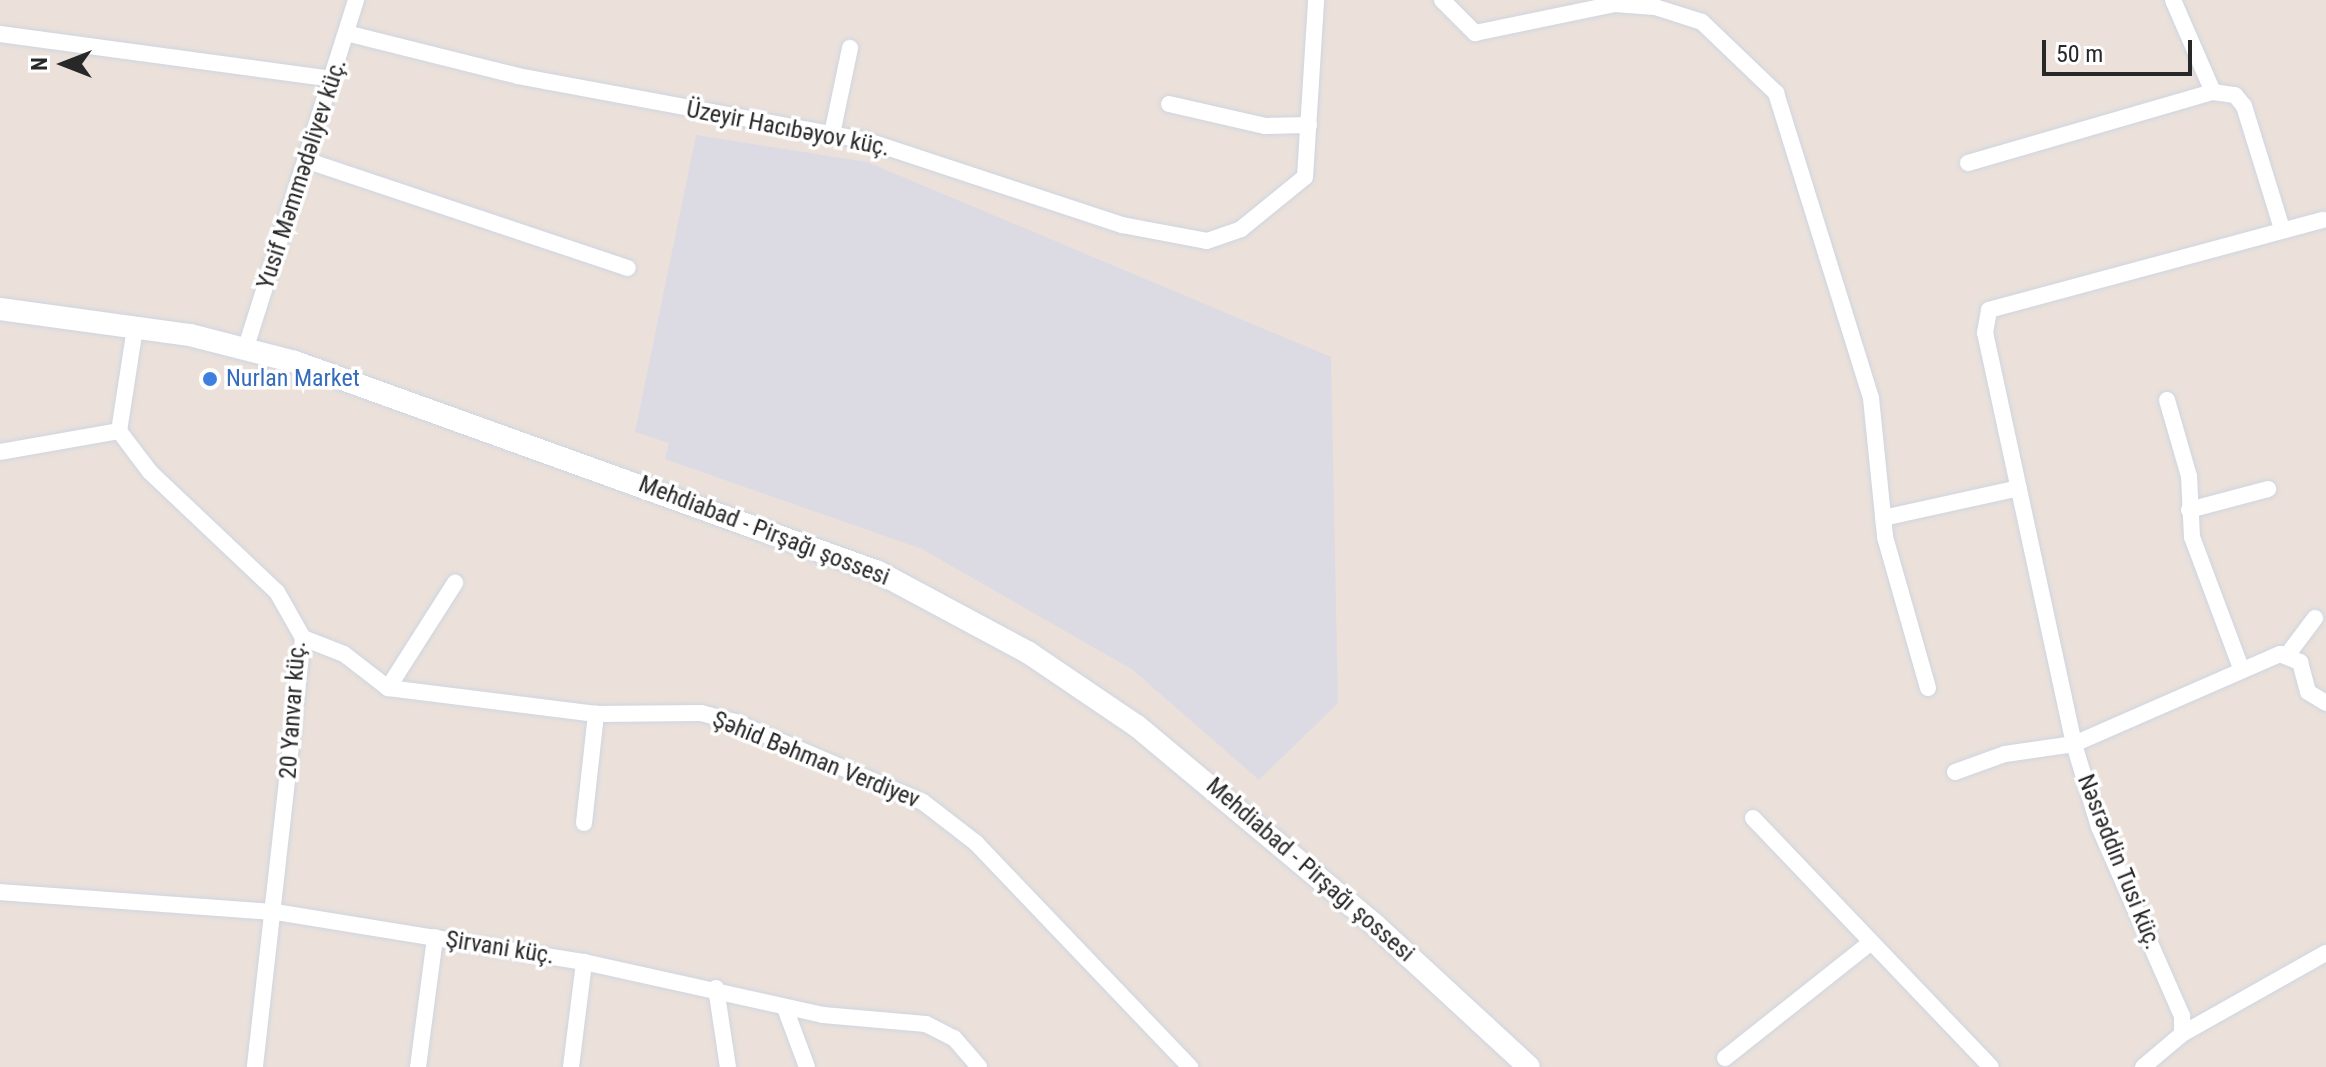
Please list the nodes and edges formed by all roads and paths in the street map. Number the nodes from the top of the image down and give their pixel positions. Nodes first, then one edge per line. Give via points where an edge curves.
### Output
1 (356, 0) edge
2 (1316, 0) edge
3 (1442, 0) edge
4 (2173, 0) edge
5 (346, 33) junction
6 (0, 34) edge
7 (850, 48) dead end
8 (332, 79) junction
9 (2213, 92) junction
10 (1169, 104) dead end
11 (1309, 125) junction
12 (832, 134) junction
13 (308, 161) junction
14 (1968, 163) dead end
15 (2323, 220) dead end
16 (2282, 229) junction
17 (628, 268) dead end
18 (0, 309) edge
19 (135, 328) junction
20 (246, 347) junction
21 (2167, 400) dead end
22 (119, 431) junction
23 (0, 452) edge
24 (2019, 488) junction
25 (2268, 489) dead end
26 (2189, 510) junction
27 (1883, 518) junction
28 (455, 583) dead end
29 (2315, 618) dead end
30 (303, 638) junction
31 (2288, 654) junction
32 (2241, 668) junction
33 (388, 688) junction
34 (1928, 688) dead end
35 (2326, 703) edge
36 (596, 714) junction
37 (2074, 744) junction
38 (1955, 772) dead end
39 (1753, 818) dead end
40 (584, 823) dead end
41 (0, 892) edge
42 (275, 912) junction
43 (435, 937) junction
44 (1870, 943) junction
45 (2326, 953) edge
46 (584, 962) junction
47 (716, 988) junction
48 (785, 1008) junction
49 (2182, 1034) junction
50 (1725, 1058) dead end
51 (255, 1067) edge
52 (418, 1067) edge
53 (571, 1067) edge
54 (728, 1067) edge
55 (807, 1067) edge
56 (979, 1067) edge
57 (1190, 1067) edge
58 (1529, 1067) edge
59 (1991, 1067) edge
60 (2143, 1067) edge

1 - 5 street, Yusif Məmmədəliyev küç.
2 - 11 street
3 - 27 street via 1475,33 1615,4 1655,7 1702,22 1754,65 1776,93 1832,256 1877,425
4 - 9 street
5 - 8 street, Yusif Məmmədəliyev küç.
5 - 12 street, Üzeyir Hacıbəyov küç. via 518,76
6 - 8 street
7 - 12 street
8 - 13 street, Yusif Məmmədəliyev küç.
9 - 14 street
9 - 16 street via 2235,95 2244,106
10 - 11 street via 1265,126
11 - 12 street, Üzeyir Hacıbəyov küç. via 1309,165 1300,185 1224,240 1122,225
13 - 17 street
13 - 20 street, Yusif Məmmədəliyev küç.
15 - 16 street
16 - 24 street via 1989,310 1985,333
18 - 19 main road, Mehdiabad - Pirşağı şossesi
19 - 20 main road, Mehdiabad - Pirşağı şossesi
19 - 22 street
20 - 58 main road, Mehdiabad - Pirşağı şossesi via 830,552 964,616 1175,755
21 - 26 street via 2189,476
22 - 23 street
22 - 30 street, 20 Yanvar küç. via 150,472 277,592
24 - 27 street
24 - 37 street
25 - 26 street
26 - 32 street
27 - 34 street
28 - 33 street
29 - 31 street
30 - 33 street via 344,654
30 - 42 street, 20 Yanvar küç.
31 - 32 street, Nəsrəddin Tusi küç.
31 - 35 street via 2300,662 2308,692
32 - 37 street, Nəsrəddin Tusi küç.
33 - 36 street, Şəhid Bəhman Verdiyev
36 - 40 street
36 - 57 street, Şəhid Bəhman Verdiyev via 701,713 735,722 923,802 976,843
37 - 38 street via 2005,754
37 - 49 street, Nəsrəddin Tusi küç. via 2099,827 2177,999
39 - 44 street
41 - 42 street, Şirvani küç.
42 - 43 street, Şirvani küç.
42 - 51 street, 20 Yanvar küç.
43 - 46 street, Şirvani küç.
43 - 52 street
44 - 50 street
44 - 59 street
45 - 49 street
46 - 47 street, Şirvani küç.
46 - 53 street
47 - 48 street, Şirvani küç.
47 - 54 street
48 - 55 street
48 - 56 street, Şirvani küç. via 926,1024 954,1038
49 - 60 street

